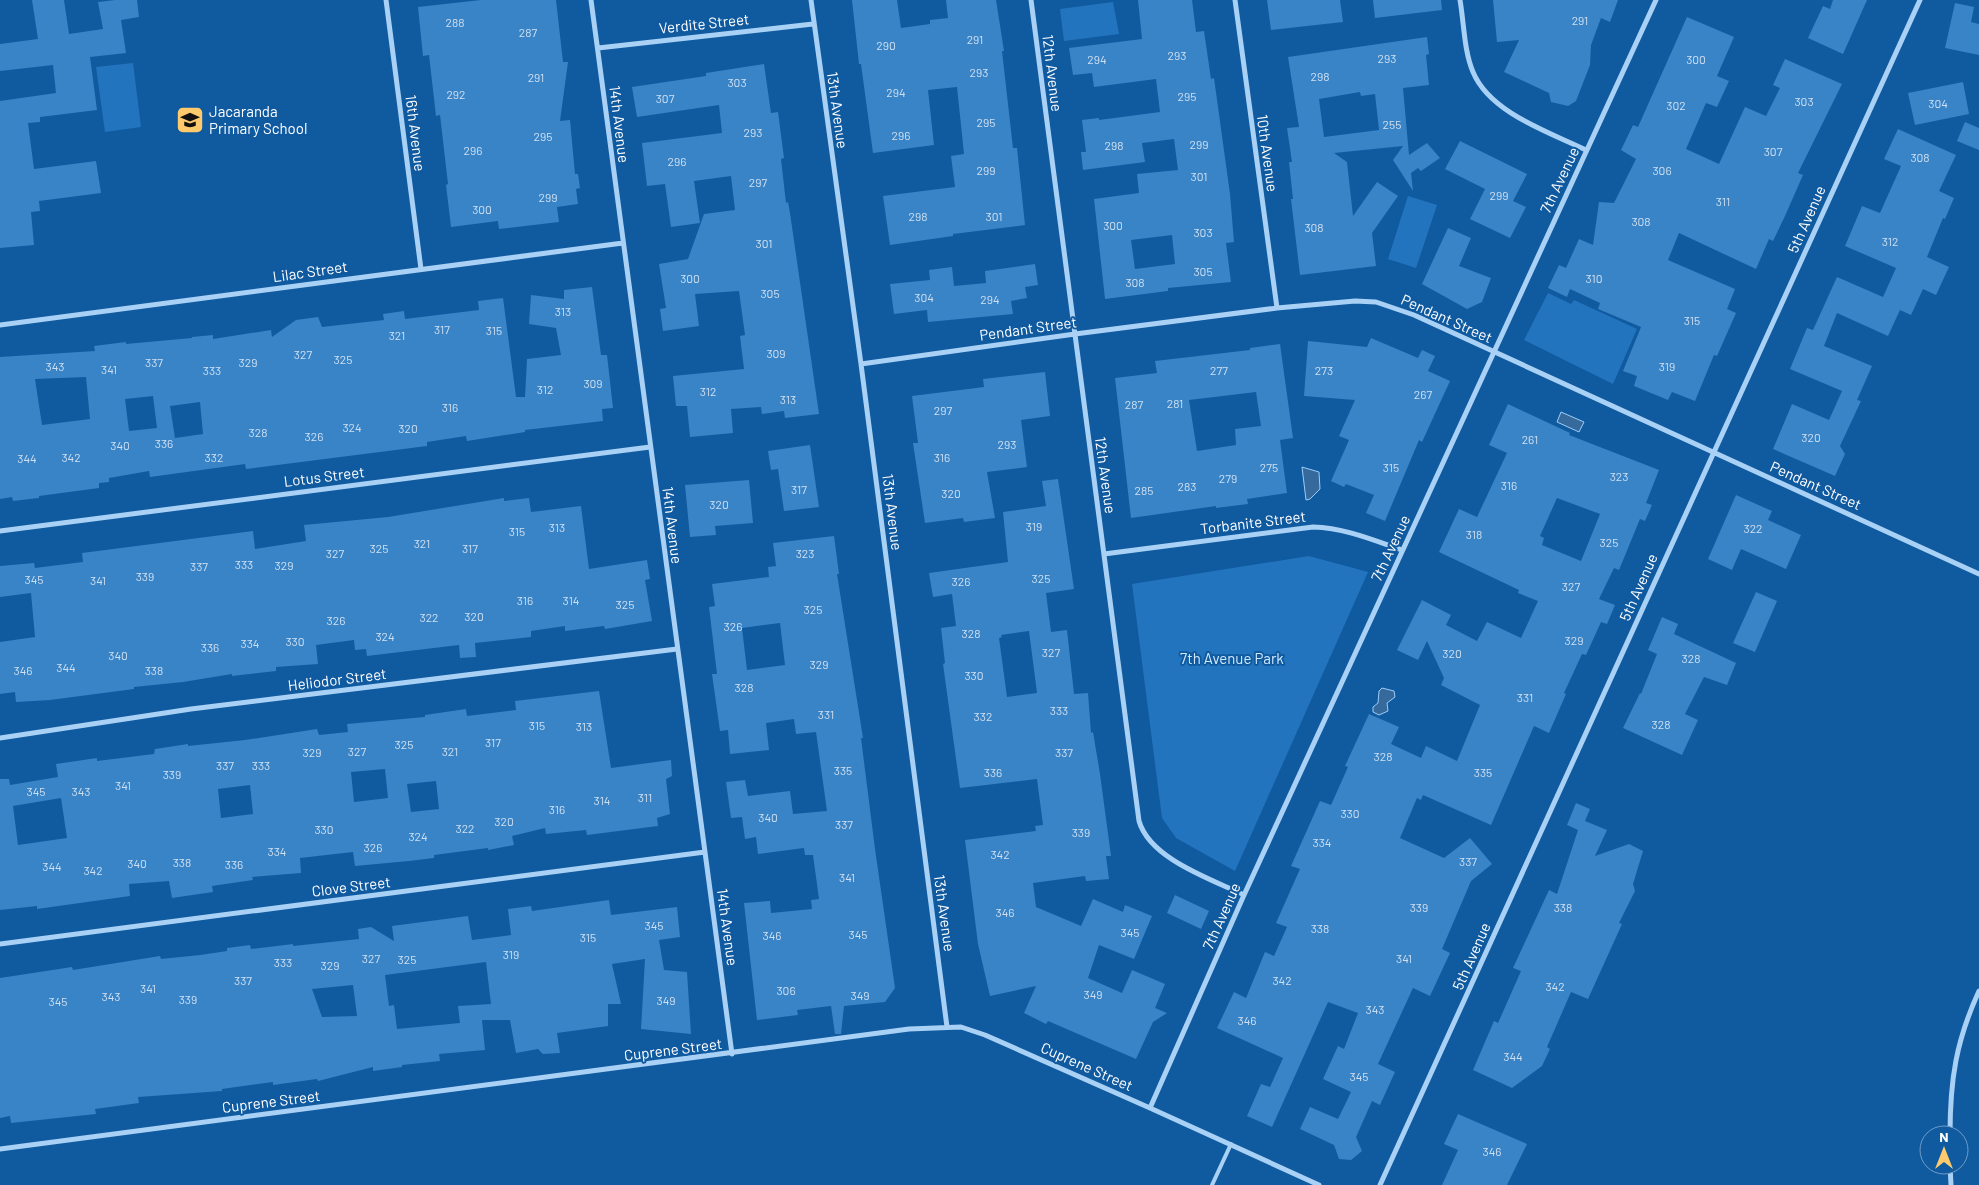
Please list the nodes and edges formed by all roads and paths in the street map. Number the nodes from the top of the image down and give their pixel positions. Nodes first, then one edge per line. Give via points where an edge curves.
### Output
1 (386, 0) edge
2 (591, 0) edge
3 (811, 0) edge
4 (1031, 0) edge
5 (1236, 0) edge
6 (1460, 0) edge
7 (1656, 0) edge
8 (1920, 0) edge
9 (813, 24) junction
10 (598, 48) junction
11 (1586, 150) junction
12 (622, 243) junction
13 (421, 269) junction
14 (1277, 308) junction
15 (0, 325) edge
16 (1075, 334) junction
17 (1493, 352) junction
18 (861, 364) junction
19 (650, 447) junction
20 (1713, 453) junction
21 (0, 531) edge
22 (1402, 550) junction
23 (1104, 554) junction
24 (1979, 574) edge
25 (677, 649) junction
26 (0, 738) edge
27 (705, 852) junction
28 (1244, 895) junction
29 (0, 944) edge
30 (1979, 991) edge
31 (947, 1027) junction
32 (732, 1054) junction
33 (1150, 1108) junction
34 (1950, 1125) edge
35 (1231, 1144) junction
36 (0, 1149) edge
37 (1212, 1185) edge
38 (1319, 1185) edge
39 (1380, 1185) edge

1 - 13 street, 16th Avenue
2 - 10 street, 14th Avenue
3 - 9 street, 13th Avenue
4 - 16 street, 12th Avenue
5 - 14 street, 10th Avenue
6 - 11 street via 1474,73 1488,94 1512,114
7 - 11 street, 7th Avenue
8 - 20 street, 5th Avenue
9 - 10 street, Verdite Street
9 - 18 street, 13th Avenue
10 - 12 street, 14th Avenue
11 - 17 street, 7th Avenue
12 - 13 street, Lilac Street
12 - 19 street, 14th Avenue
13 - 15 street, Lilac Street
14 - 16 street, Pendant Street
14 - 17 street, Pendant Street via 1355,300 1376,302 1414,315
16 - 18 street, Pendant Street
16 - 23 street, 12th Avenue
17 - 20 street, Pendant Street
17 - 22 street, 7th Avenue
18 - 31 street, 13th Avenue
19 - 21 street, Lotus Street
19 - 25 street, 14th Avenue
20 - 24 street, Pendant Street
20 - 39 street, 5th Avenue
22 - 23 street, Torbanite Street via 1331,527 1313,527
22 - 28 street, 7th Avenue
23 - 28 street, 12th Avenue via 1122,703 1144,835 1153,846 1176,862
25 - 26 street, Heliodor Street via 192,709
25 - 27 street, 14th Avenue
27 - 29 street, Clove Street
27 - 32 street, 14th Avenue
28 - 33 street, 7th Avenue
30 - 34 street via 1956,1053
31 - 32 street, Cuprene Street via 909,1029
31 - 33 street, Cuprene Street via 974,1030
32 - 36 street, Cuprene Street
33 - 35 street, Cuprene Street
35 - 37 lane
35 - 38 street, Cuprene Street

